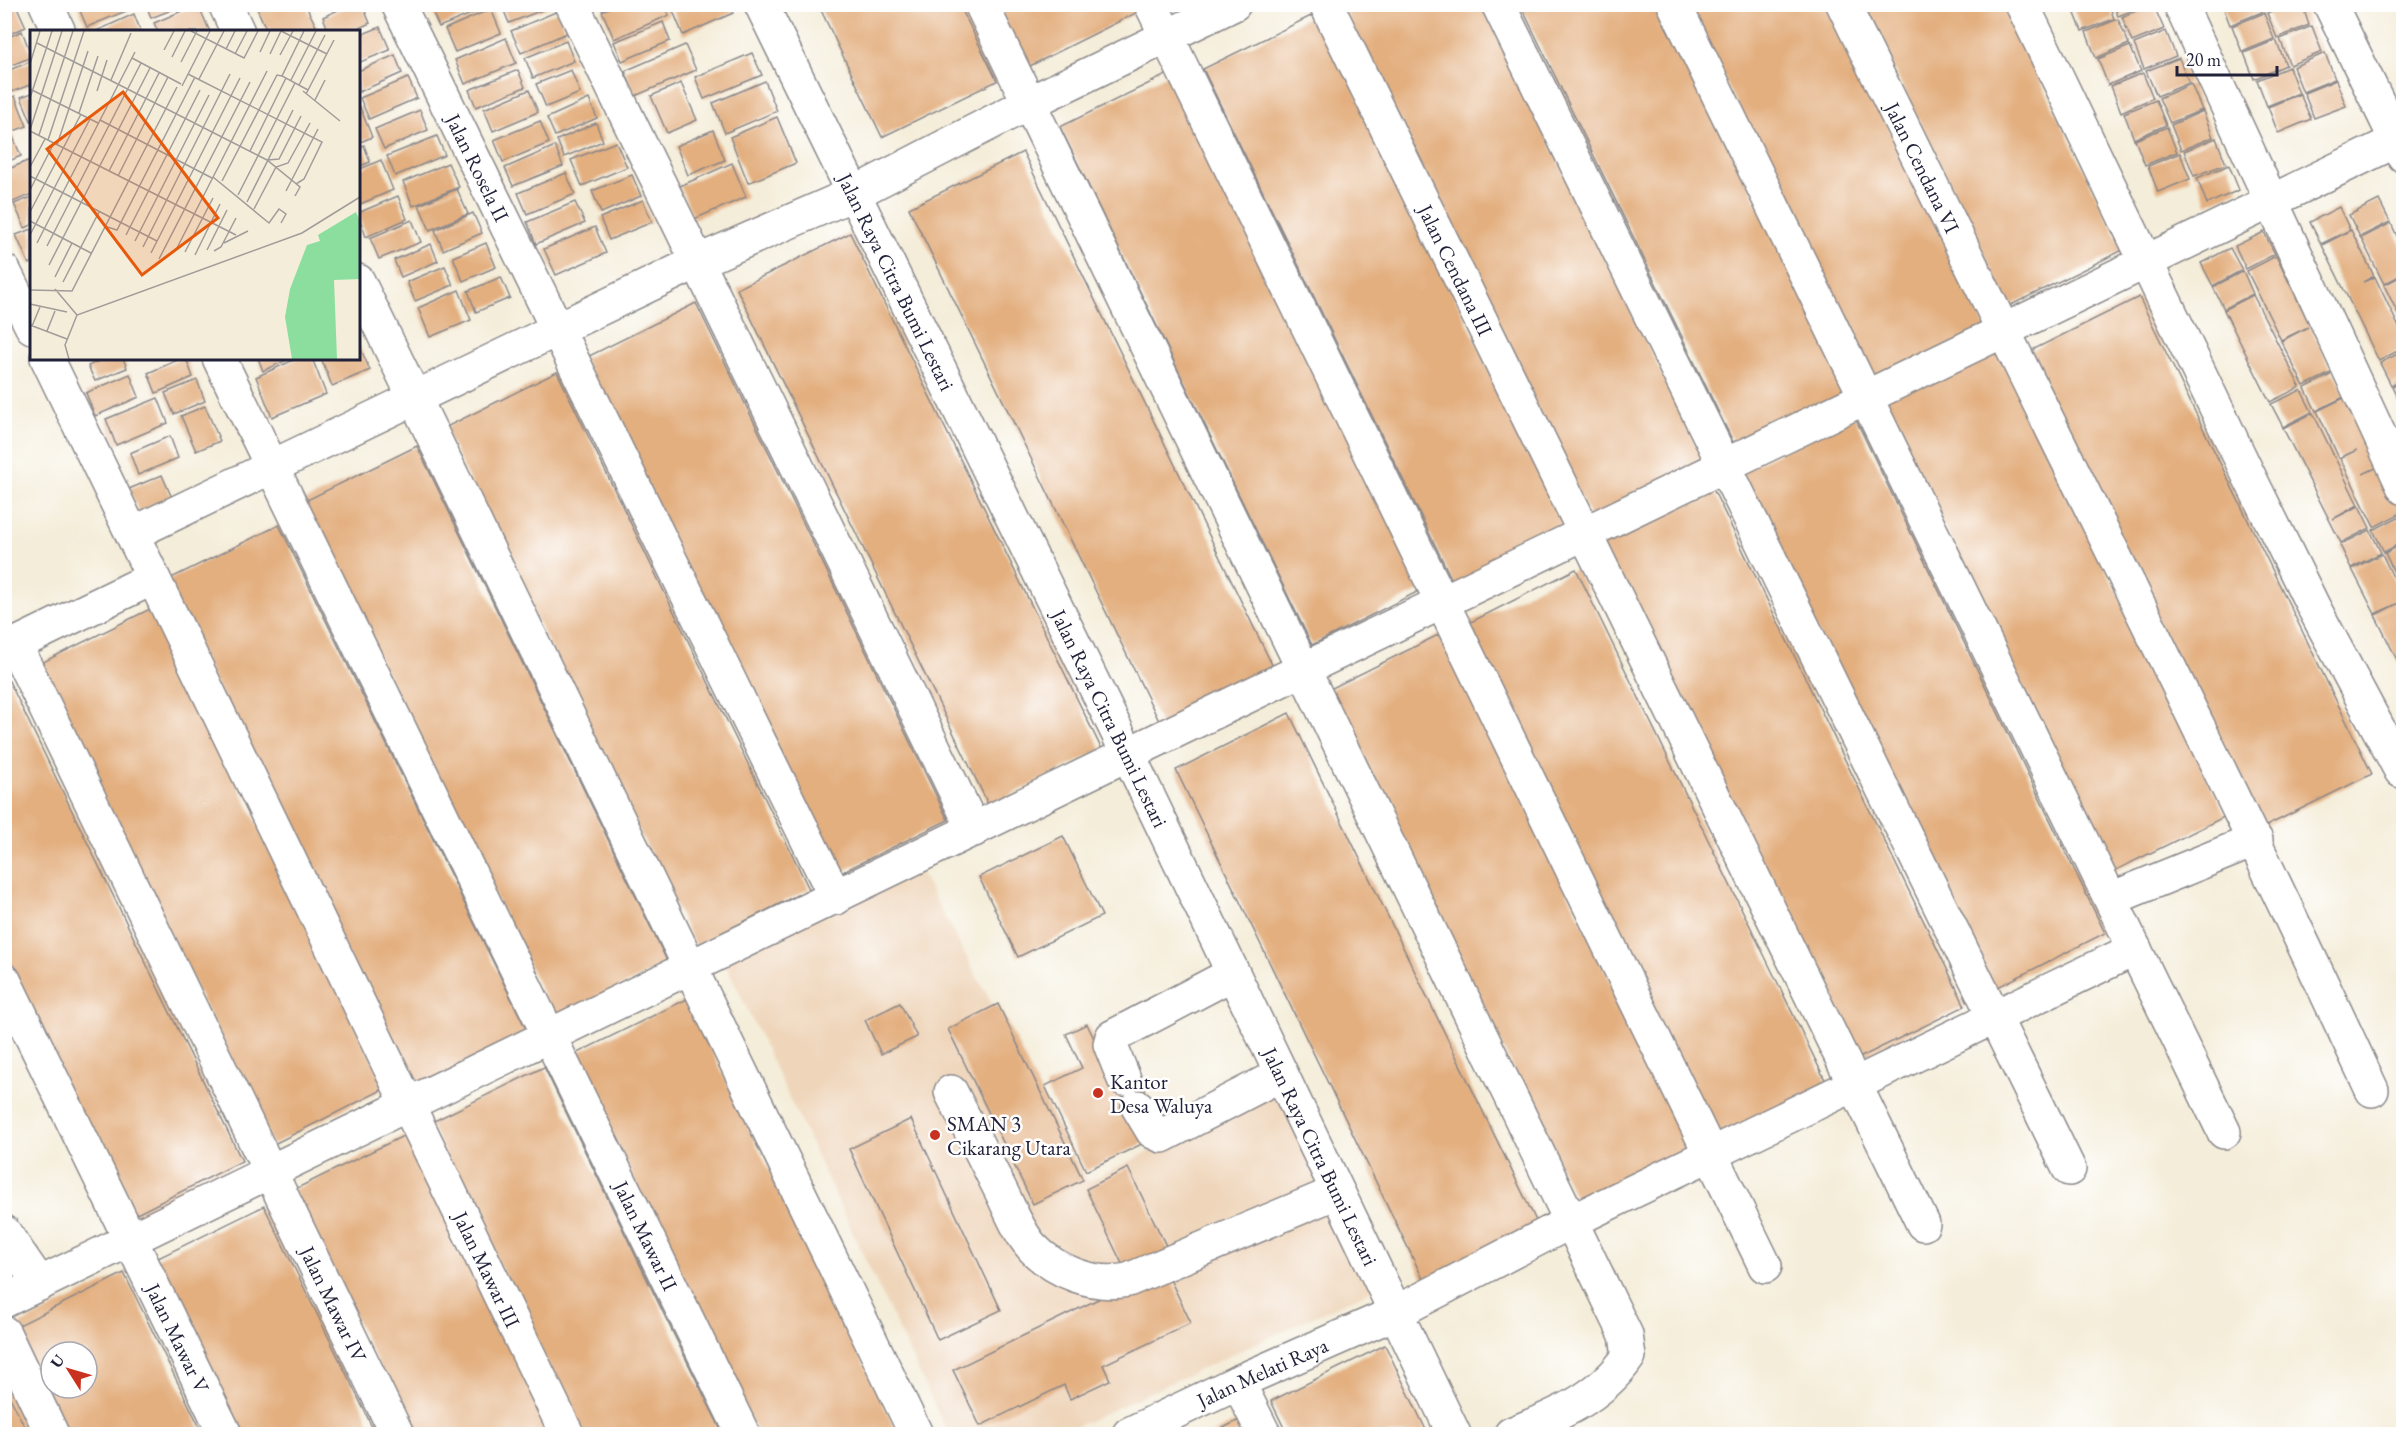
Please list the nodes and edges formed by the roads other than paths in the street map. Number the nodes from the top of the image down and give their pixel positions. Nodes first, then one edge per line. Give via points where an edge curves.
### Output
1 (46, 4) edge
2 (225, 4) edge
3 (398, 4) edge
4 (572, 4) edge
5 (761, 4) edge
6 (981, 4) edge
7 (1151, 4) edge
8 (1234, 4) edge
9 (1326, 4) edge
10 (1498, 4) edge
11 (1674, 4) edge
12 (1843, 4) edge
13 (2022, 4) edge
14 (2180, 4) edge
15 (2330, 4) edge
16 (58, 30) edge
17 (237, 30) edge
18 (1167, 37) junction
19 (1029, 103) junction
20 (2401, 145) edge
21 (853, 194) junction
22 (2272, 200) junction
23 (2146, 261) junction
24 (698, 262) junction
25 (4, 271) edge
26 (360, 284) edge
27 (30, 323) edge
28 (558, 329) junction
29 (2002, 331) junction
30 (48, 360) edge
31 (220, 360) edge
32 (1866, 397) junction
33 (415, 398) junction
34 (1724, 466) junction
35 (272, 467) junction
36 (2403, 488) edge
37 (1585, 533) junction
38 (132, 534) junction
39 (153, 578) junction
40 (1443, 603) junction
41 (10, 648) edge
42 (1304, 670) junction
43 (1128, 754) junction
44 (2401, 771) dead end
45 (974, 830) junction
46 (2256, 840) junction
47 (836, 898) junction
48 (2110, 899) junction
49 (2135, 949) junction
50 (691, 968) junction
51 (1232, 974) junction
52 (4, 980) edge
53 (1994, 1017) junction
54 (549, 1037) junction
55 (1280, 1075) junction
56 (1855, 1084) junction
57 (2372, 1090) dead end
58 (951, 1092) dead end
59 (408, 1106) junction
60 (2224, 1132) dead end
61 (1711, 1154) junction
62 (2069, 1169) dead end
63 (270, 1172) junction
64 (1336, 1192) junction
65 (1572, 1221) junction
66 (1923, 1224) dead end
67 (4, 1232) edge
68 (130, 1240) junction
69 (1766, 1266) dead end
70 (40, 1284) junction
71 (4, 1301) edge
72 (1395, 1313) junction
73 (4, 1333) edge
74 (1238, 1382) junction
75 (52, 1434) edge
76 (225, 1434) edge
77 (397, 1434) edge
78 (567, 1434) edge
79 (743, 1434) edge
80 (916, 1434) edge
81 (1129, 1434) edge
82 (1264, 1434) edge
83 (1454, 1434) edge
84 (1511, 1434) edge

1 - 16 street
2 - 17 street
3 - 28 street, Jalan Rosela II
4 - 24 street
5 - 21 street, Jalan Raya Citra Bumi Lestari
6 - 19 street
7 - 18 street
8 - 18 street
9 - 37 street, Jalan Cendana III
10 - 34 street
11 - 32 street
12 - 29 street, Jalan Cendana VI
13 - 23 street
14 - 22 street
15 - 20 street
18 - 19 street
18 - 40 street
19 - 21 street
19 - 42 street
20 - 22 street
21 - 24 street
21 - 43 street, Jalan Raya Citra Bumi Lestari
22 - 23 street
22 - 36 street
23 - 29 street
23 - 44 street via 2314,608
24 - 28 street
24 - 45 street
25 - 27 street
26 - 33 street
28 - 33 street
28 - 47 street, Jalan Rosela II
29 - 32 street
29 - 46 street, Jalan Cendana VI
30 - 38 street, Jalan Mawar III
31 - 35 street, Jalan Mawar II
32 - 34 street
32 - 48 street
33 - 35 street
33 - 50 street
34 - 37 street
34 - 53 street
35 - 38 street
35 - 54 street, Jalan Mawar II
37 - 40 street
37 - 56 street, Jalan Cendana III
38 - 39 street, Jalan Mawar III
39 - 41 street
39 - 59 street, Jalan Mawar III
40 - 42 street
40 - 61 street
41 - 63 street, Jalan Mawar IV
42 - 43 street
42 - 65 street
43 - 45 street
43 - 51 street, Jalan Raya Citra Bumi Lestari
45 - 47 street
46 - 48 street
46 - 57 street, Jalan Cendana VI
47 - 50 street
48 - 49 street
49 - 53 street, Jalan Melati Raya
49 - 60 street
50 - 54 street
50 - 80 street
51 - 55 street, Jalan Raya Citra Bumi Lestari
51 - 55 street via 1112,1037 1110,1044 1131,1093 1153,1132 1162,1136
52 - 68 street, Jalan Mawar V
53 - 56 street, Jalan Melati Raya
53 - 62 street
54 - 59 street
54 - 79 street, Jalan Mawar II
55 - 64 street, Jalan Raya Citra Bumi Lestari
56 - 61 street, Jalan Melati Raya
56 - 66 street, Jalan Cendana III
58 - 64 street via 1032,1246 1060,1268 1091,1280 1128,1280
59 - 63 street
59 - 78 street, Jalan Mawar III
61 - 65 street, Jalan Melati Raya
61 - 69 street
63 - 68 street
63 - 77 street, Jalan Mawar IV
64 - 72 street, Jalan Raya Citra Bumi Lestari
65 - 72 street, Jalan Melati Raya
65 - 84 street via 1626,1335 1629,1356 1616,1375 1568,1411
67 - 70 street
68 - 70 street
68 - 76 street, Jalan Mawar V
70 - 71 street
72 - 74 street, Jalan Melati Raya
72 - 83 street, Jalan Raya Citra Bumi Lestari
73 - 75 street
74 - 81 street, Jalan Melati Raya
74 - 82 street

